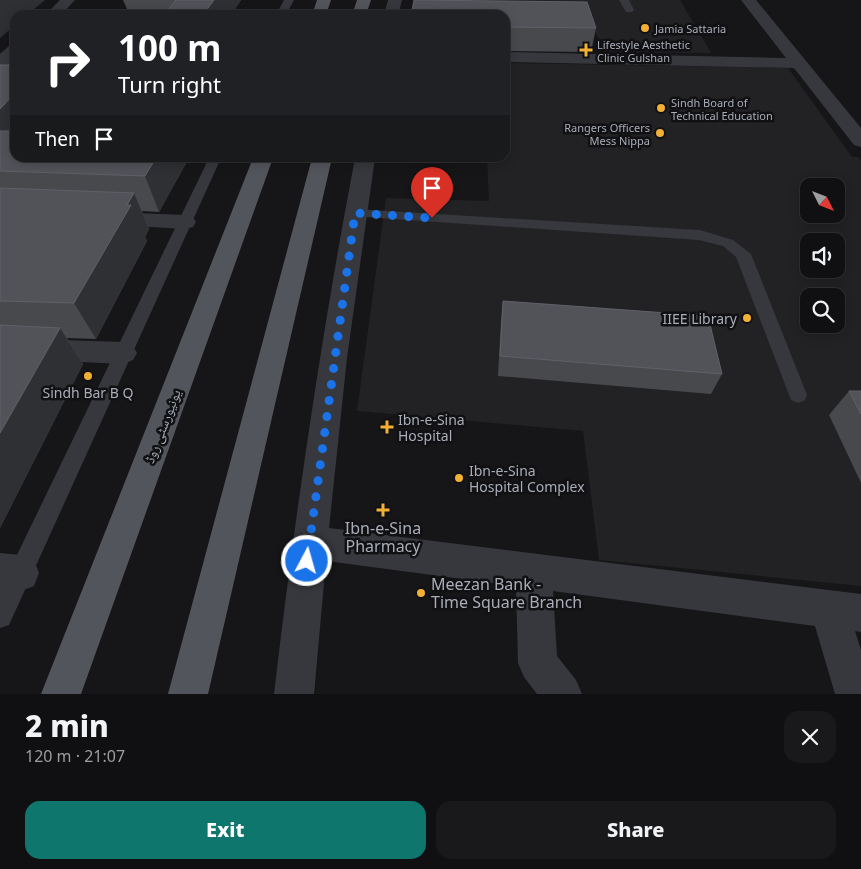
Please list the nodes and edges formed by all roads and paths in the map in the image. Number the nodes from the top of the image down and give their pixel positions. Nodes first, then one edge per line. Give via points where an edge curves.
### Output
1 (68, 0) edge
2 (624, 0) edge
3 (748, 0) edge
4 (57, 10) edge
5 (629, 10) dead end
6 (10, 53) edge
7 (510, 57) edge
8 (0, 63) edge
9 (798, 63) junction
10 (861, 141) edge
11 (213, 162) edge
12 (261, 162) edge
13 (321, 162) edge
14 (364, 162) edge
15 (355, 213) junction
16 (88, 218) edge
17 (185, 222) junction
18 (0, 348) edge
19 (123, 353) junction
20 (798, 395) dead end
21 (309, 542) junction
22 (534, 570) junction
23 (10, 572) edge
24 (845, 612) edge
25 (0, 616) edge
26 (61, 694) edge
27 (188, 694) edge
28 (294, 694) edge
29 (562, 694) edge
30 (855, 694) edge

1 - 4 street
2 - 5 lane
3 - 9 street
6 - 8 street
7 - 9 street
9 - 10 street
11 - 17 lane
12 - 26 main road, یونیورسٹی روڈ
13 - 27 main road
14 - 15 street
15 - 20 lane via 700,234 728,243 744,254
15 - 21 street
16 - 17 street
17 - 19 lane
18 - 19 street
19 - 23 lane
21 - 22 street
21 - 28 street
22 - 24 street
22 - 29 street via 538,663
23 - 25 lane
24 - 30 street

